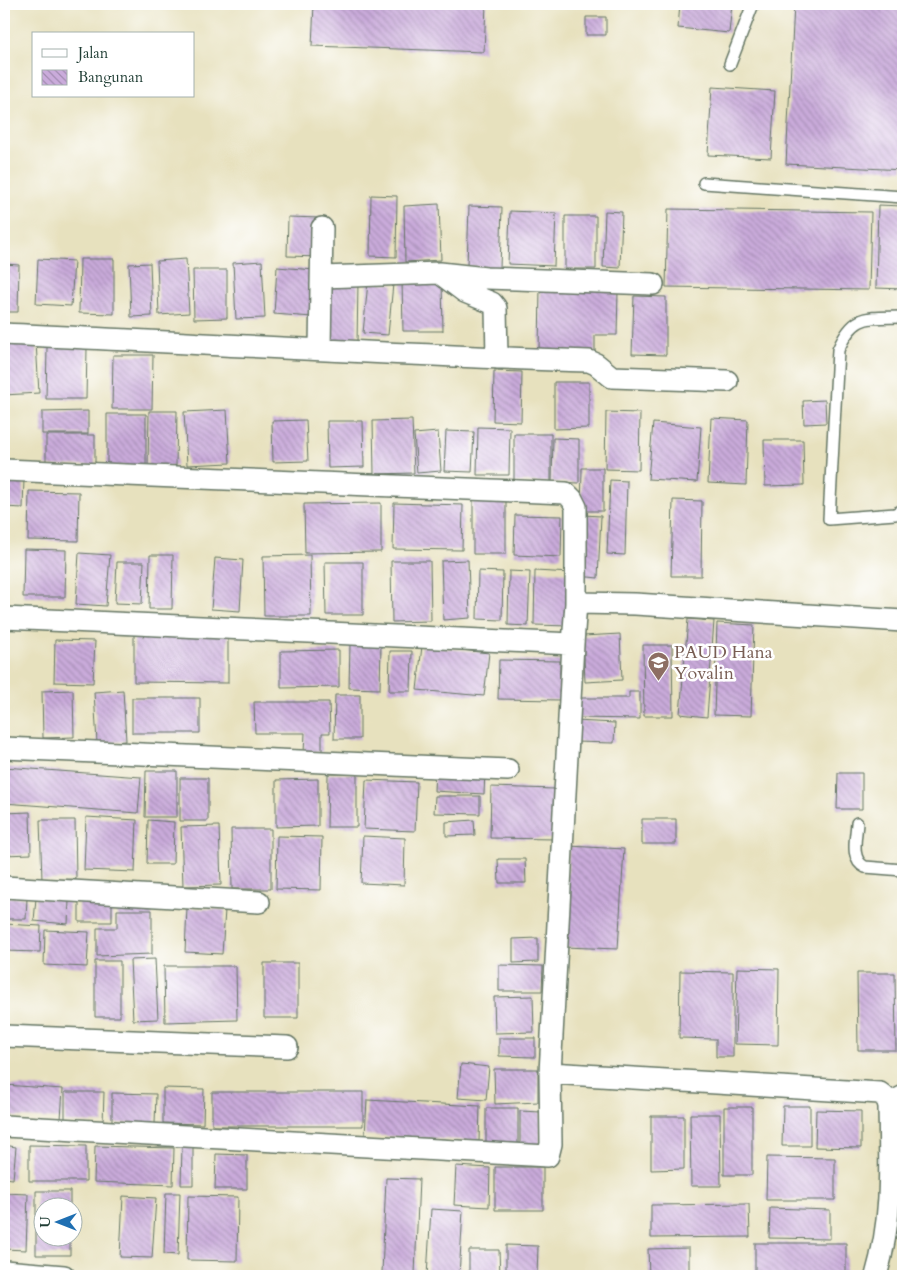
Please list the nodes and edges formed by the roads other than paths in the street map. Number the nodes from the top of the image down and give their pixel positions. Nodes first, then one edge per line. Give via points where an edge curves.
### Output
1 (753, 4) edge
2 (730, 64) dead end
3 (704, 183) dead end
4 (903, 197) edge
5 (322, 228) dead end
6 (440, 274) junction
7 (322, 276) junction
8 (653, 284) dead end
9 (903, 317) edge
10 (4, 334) edge
11 (320, 348) junction
12 (498, 358) junction
13 (727, 381) dead end
14 (4, 470) edge
15 (903, 510) edge
16 (576, 603) junction
17 (4, 618) edge
18 (903, 621) edge
19 (573, 644) junction
20 (4, 748) edge
21 (508, 770) dead end
22 (857, 823) dead end
23 (903, 870) edge
24 (4, 887) edge
25 (259, 902) dead end
26 (4, 1036) edge
27 (287, 1047) dead end
28 (550, 1073) junction
29 (895, 1095) edge
30 (4, 1126) edge
31 (4, 1271) edge
32 (64, 1276) edge
33 (876, 1276) edge

1 - 2 lane
3 - 4 lane
5 - 7 street
6 - 7 street
6 - 8 street
6 - 12 street via 496,308
7 - 11 street
9 - 15 lane via 869,318 856,322 844,335 838,350 829,519 895,514
10 - 11 street
11 - 12 street
12 - 13 street via 589,361 612,377
14 - 16 street via 566,493 576,506
16 - 18 street
16 - 19 street
17 - 19 street
19 - 28 street
20 - 21 street
22 - 23 lane via 856,858 860,865
24 - 25 street
26 - 27 street
28 - 29 street
28 - 30 street via 551,1144 550,1154 544,1158
29 - 33 street via 890,1202 885,1244
31 - 32 street

